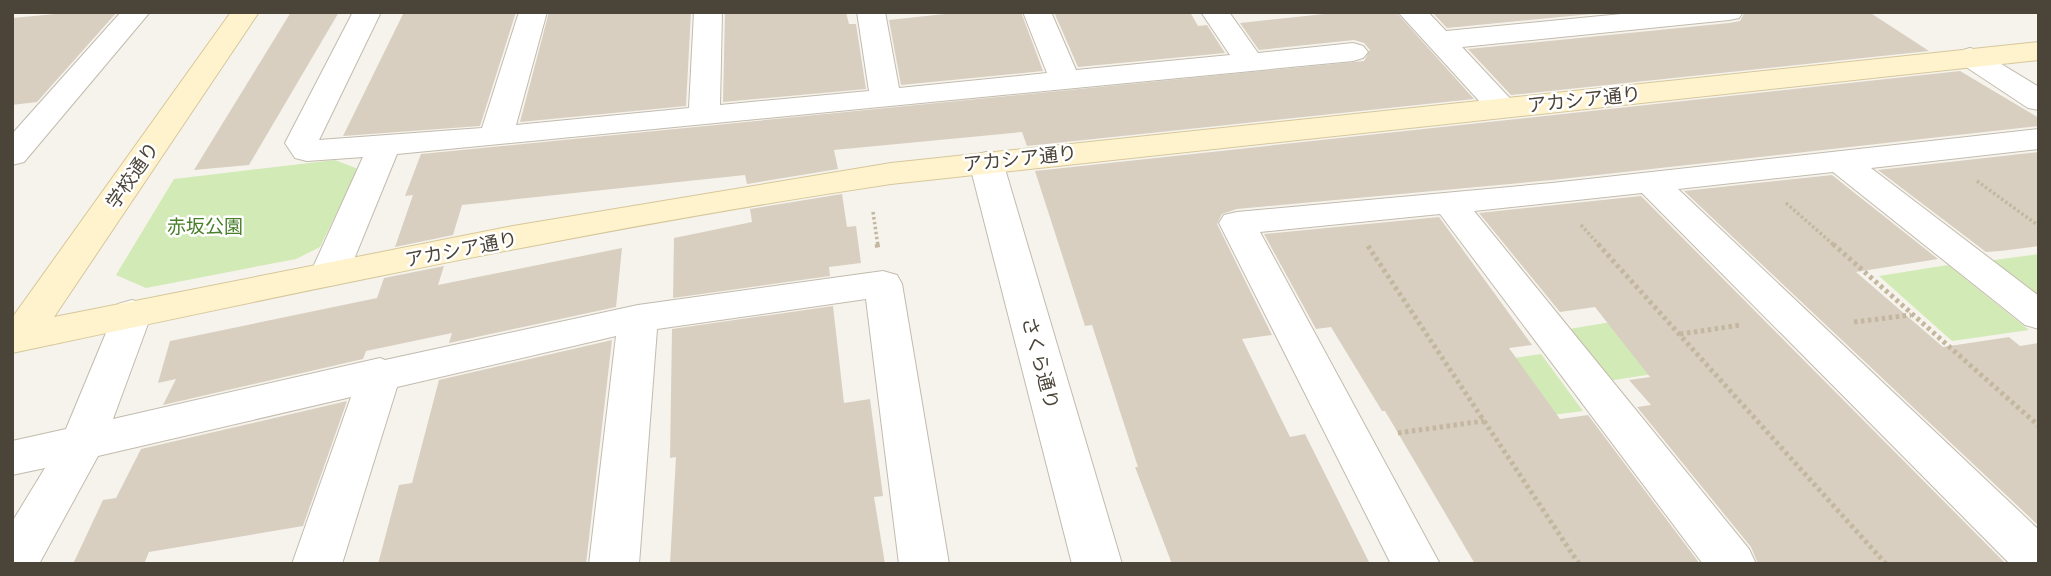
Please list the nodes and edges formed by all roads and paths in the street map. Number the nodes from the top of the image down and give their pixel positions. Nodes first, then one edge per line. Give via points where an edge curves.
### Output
1 (136, 12) edge
2 (245, 12) edge
3 (367, 12) edge
4 (533, 12) edge
5 (708, 12) edge
6 (871, 12) edge
7 (1038, 12) edge
8 (1216, 12) edge
9 (1412, 12) edge
10 (1729, 12) edge
11 (1587, 19) edge
12 (1438, 41) junction
13 (2039, 51) edge
14 (1353, 52) dead end
15 (1970, 57) junction
16 (1248, 61) junction
17 (1065, 80) junction
18 (885, 96) junction
19 (2039, 101) edge
20 (1503, 108) junction
21 (704, 116) junction
22 (496, 137) junction
23 (2035, 143) edge
24 (384, 146) junction
25 (1934, 150) junction
26 (12, 155) edge
27 (1838, 159) junction
28 (986, 162) junction
29 (1748, 170) junction
30 (869, 177) junction
31 (1650, 182) junction
32 (1552, 193) junction
33 (1450, 204) junction
34 (1346, 213) junction
35 (2039, 226) edge
36 (329, 274) junction
37 (883, 284) junction
38 (132, 313) junction
39 (2039, 316) edge
40 (638, 318) junction
41 (1790, 319) junction
42 (1679, 334) junction
43 (15, 339) edge
44 (380, 373) junction
45 (1483, 421) junction
46 (2039, 426) edge
47 (1350, 439) junction
48 (82, 444) junction
49 (12, 458) edge
50 (2039, 561) edge
51 (13, 564) edge
52 (317, 564) edge
53 (614, 564) edge
54 (924, 564) edge
55 (1097, 564) edge
56 (1416, 564) edge
57 (1579, 564) edge
58 (1732, 564) edge
59 (1886, 564) edge

1 - 26 street
2 - 43 street, 学校通り
3 - 24 street via 301,143 307,151
4 - 22 street
5 - 21 street
6 - 18 street
7 - 17 street
8 - 16 street
9 - 12 street
10 - 11 street
11 - 12 street
12 - 20 street
13 - 15 street, アカシア通り
14 - 16 street
15 - 19 street
15 - 20 street, アカシア通り
16 - 17 street
17 - 18 street
18 - 21 street
20 - 28 street, アカシア通り
21 - 22 street
22 - 24 street
23 - 25 street
24 - 36 street
25 - 27 street
25 - 35 path
27 - 29 street
27 - 39 street
28 - 30 street, アカシア通り
28 - 55 street, さくら通り
29 - 31 street
29 - 46 path
30 - 36 street, アカシア通り via 685,205
30 - 37 path
31 - 32 street
31 - 41 street
32 - 33 street
32 - 42 path
33 - 34 street
33 - 58 street
34 - 45 path
34 - 47 street via 1237,223
36 - 38 street, アカシア通り
37 - 40 street
37 - 54 street
38 - 43 street, アカシア通り
38 - 48 street
40 - 44 street
40 - 53 street
41 - 42 path
41 - 50 street
42 - 59 path
44 - 48 street
44 - 52 street
45 - 47 path
45 - 57 path
47 - 56 street
48 - 49 street
48 - 51 street

